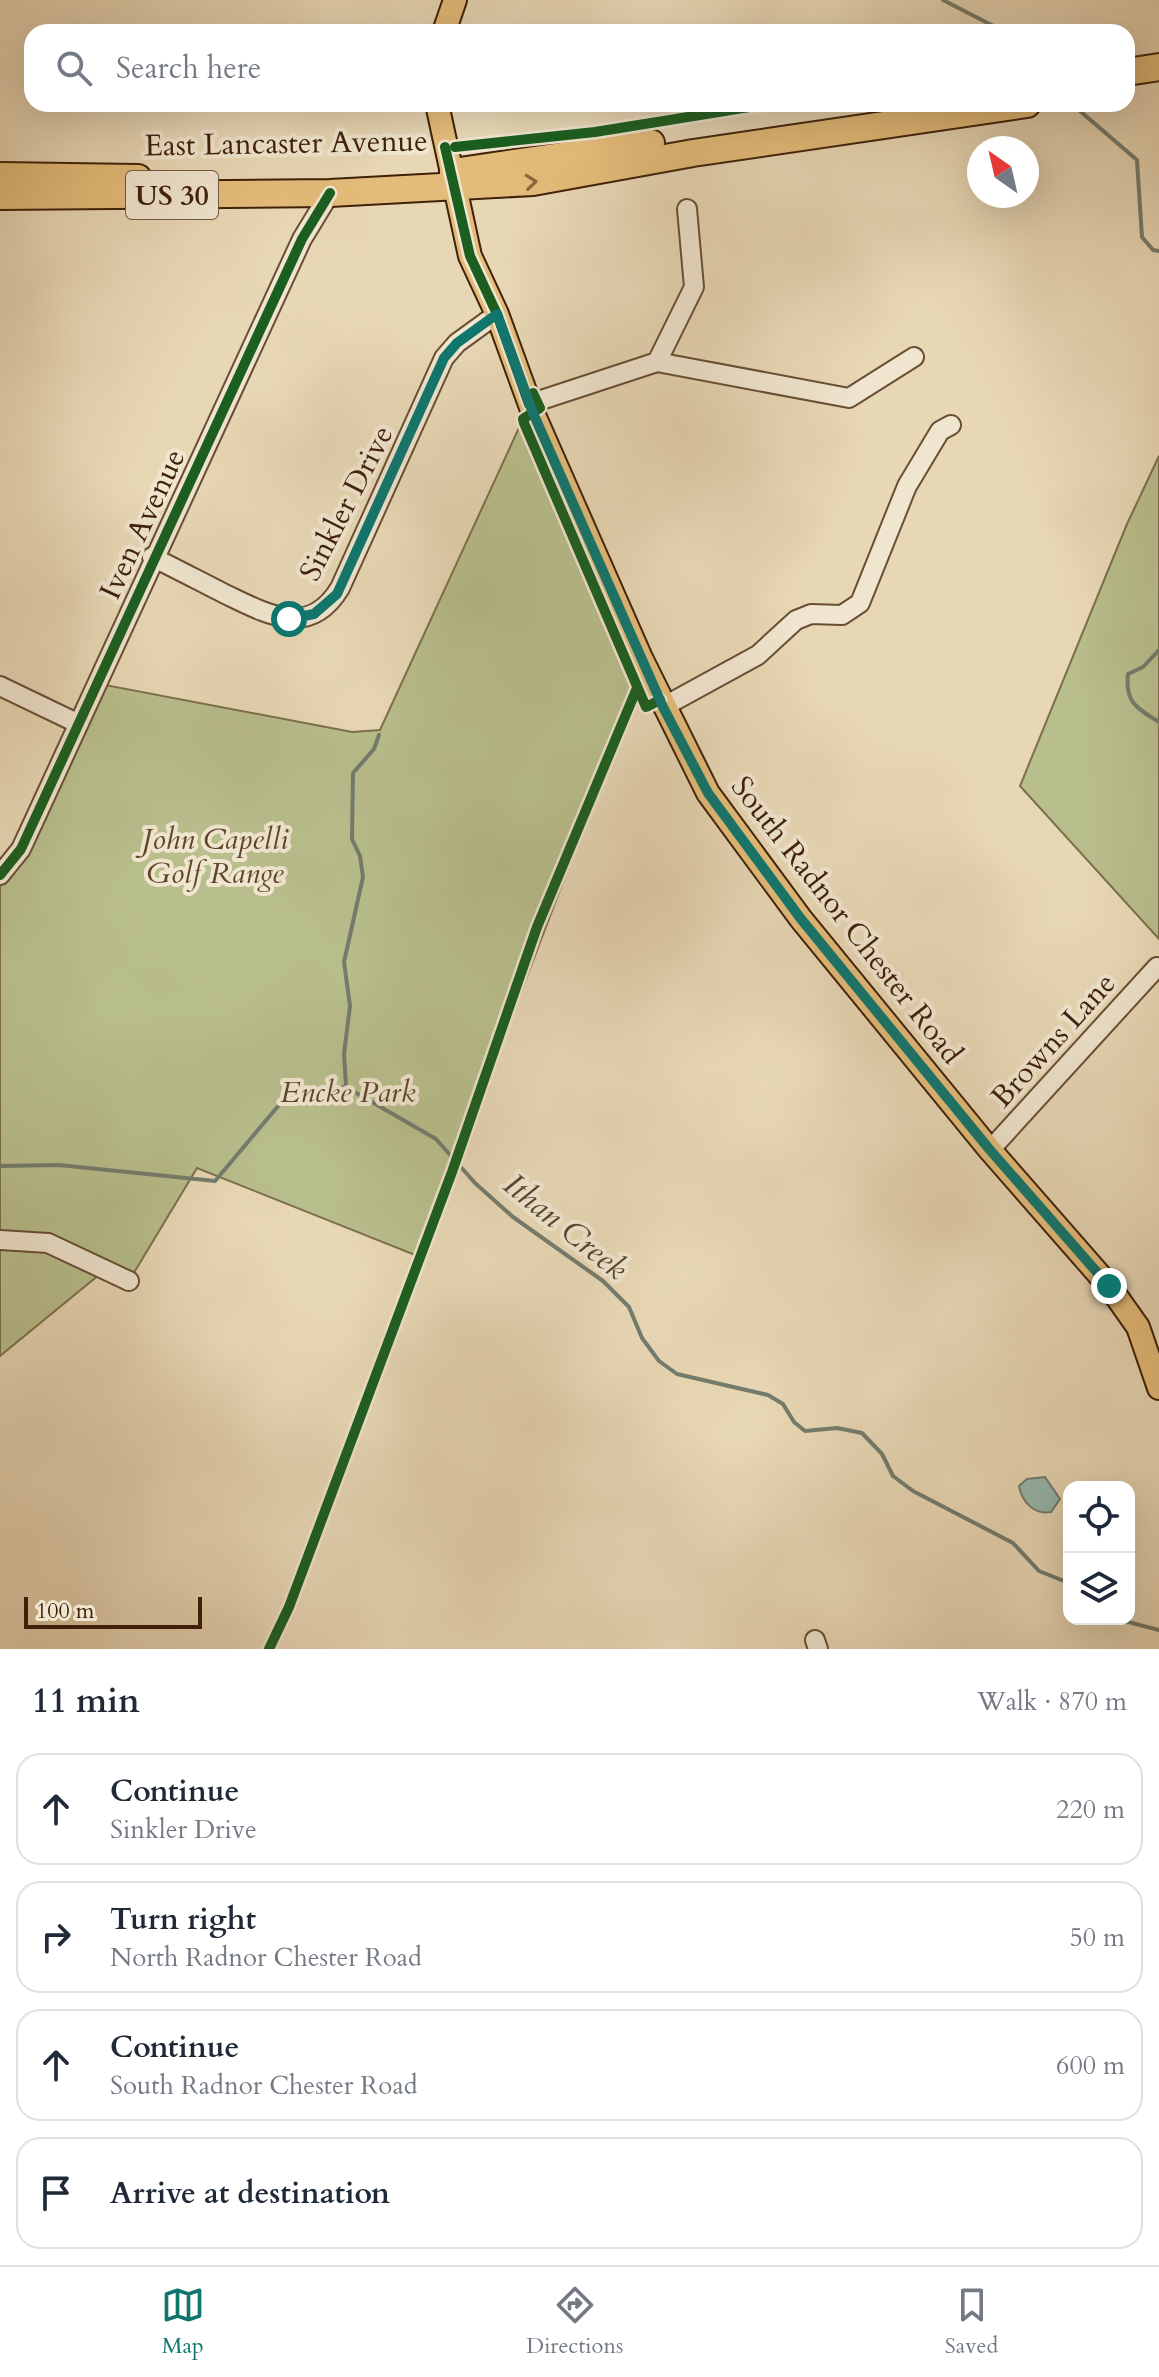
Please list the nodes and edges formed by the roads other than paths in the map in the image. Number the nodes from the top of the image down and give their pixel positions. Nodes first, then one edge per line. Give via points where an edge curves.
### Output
1 (442, 0) edge
2 (455, 0) edge
3 (434, 24) edge
4 (447, 24) edge
5 (1159, 67) edge
6 (1135, 71) edge
7 (1159, 83) edge
8 (1135, 87) edge
9 (439, 112) edge
10 (451, 112) edge
11 (857, 112) edge
12 (972, 112) edge
13 (0, 176) edge
14 (452, 181) junction
15 (330, 193) junction
16 (287, 194) junction
17 (0, 196) edge
18 (687, 209) dead end
19 (302, 239) junction
20 (497, 314) junction
21 (914, 357) dead end
22 (657, 362) junction
23 (529, 404) junction
24 (951, 425) dead end
25 (152, 557) junction
26 (0, 686) edge
27 (663, 707) junction
28 (77, 723) junction
29 (0, 875) edge
30 (1157, 967) dead end
31 (990, 1150) junction
32 (0, 1240) edge
33 (129, 1281) dead end
34 (1159, 1388) edge

1 - 3 main road
2 - 4 main road
5 - 6 highway
7 - 8 highway
9 - 14 main road, South Radnor Chester Road
10 - 14 main road via 456,140
11 - 14 highway, East Lancaster Avenue / US 30
14 -> 12 highway, East Lancaster Avenue / US 30 via 533,182
13 - 14 highway, East Lancaster Avenue / US 30
14 - 15 highway, East Lancaster Avenue / US 30
14 - 20 main road, South Radnor Chester Road via 470,256
15 - 16 highway, East Lancaster Avenue / US 30
15 - 19 street, Iven Avenue
16 - 17 highway, East Lancaster Avenue / US 30
16 - 19 street via 303,216
18 - 22 street via 694,287
19 - 25 street, Iven Avenue
20 - 23 main road, South Radnor Chester Road
20 - 25 street, Sinkler Drive via 444,358 340,588 320,610 296,619 266,614
21 - 22 street via 849,398
22 - 23 street
23 - 27 main road, South Radnor Chester Road
24 - 27 street via 940,431 907,486 860,603 842,615 811,614 796,620 758,655
25 - 28 street, Iven Avenue
26 - 28 street
27 - 31 main road, South Radnor Chester Road via 708,793
28 - 29 street, Iven Avenue via 21,849
30 - 31 street, Browns Lane
31 - 34 main road, South Radnor Chester Road via 1109,1286 1138,1327
32 - 33 street via 48,1243

